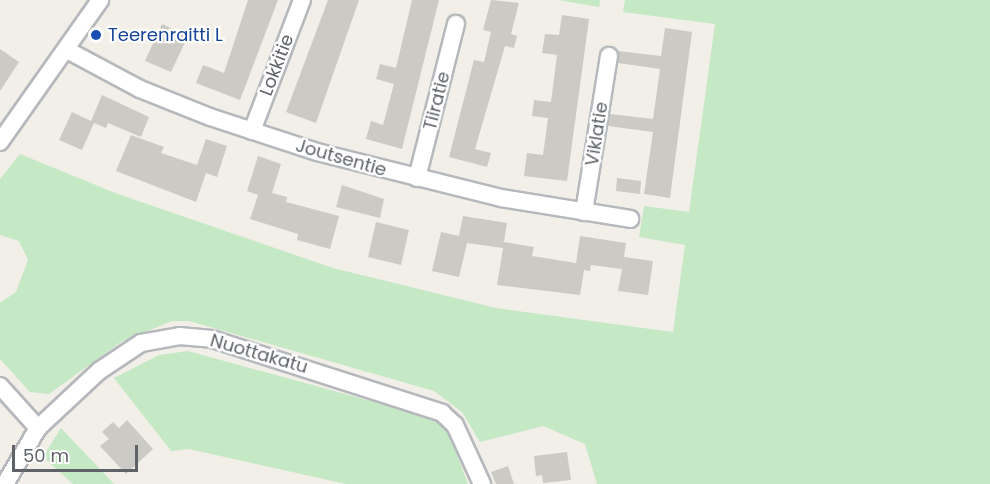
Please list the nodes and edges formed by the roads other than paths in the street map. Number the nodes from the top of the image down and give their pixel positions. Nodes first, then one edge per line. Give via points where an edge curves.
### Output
1 (100, 0) edge
2 (302, 0) edge
3 (456, 24) dead end
4 (67, 50) junction
5 (609, 56) dead end
6 (252, 131) junction
7 (0, 142) edge
8 (417, 178) junction
9 (584, 212) junction
10 (630, 219) dead end
11 (0, 386) edge
12 (38, 428) junction
13 (5, 484) edge
14 (482, 484) edge

1 - 4 street
2 - 6 street, Lokkitie
3 - 8 street, Tiiratie
4 - 6 street, Joutsentie via 140,89
4 - 7 street
5 - 9 street, Viklatie
6 - 8 street, Joutsentie
8 - 9 street, Joutsentie
9 - 10 street, Joutsentie
11 - 12 street
12 - 13 street, Nuottakatu
12 - 14 street, Nuottakatu via 99,371 141,343 178,336 212,339 442,413 455,425

